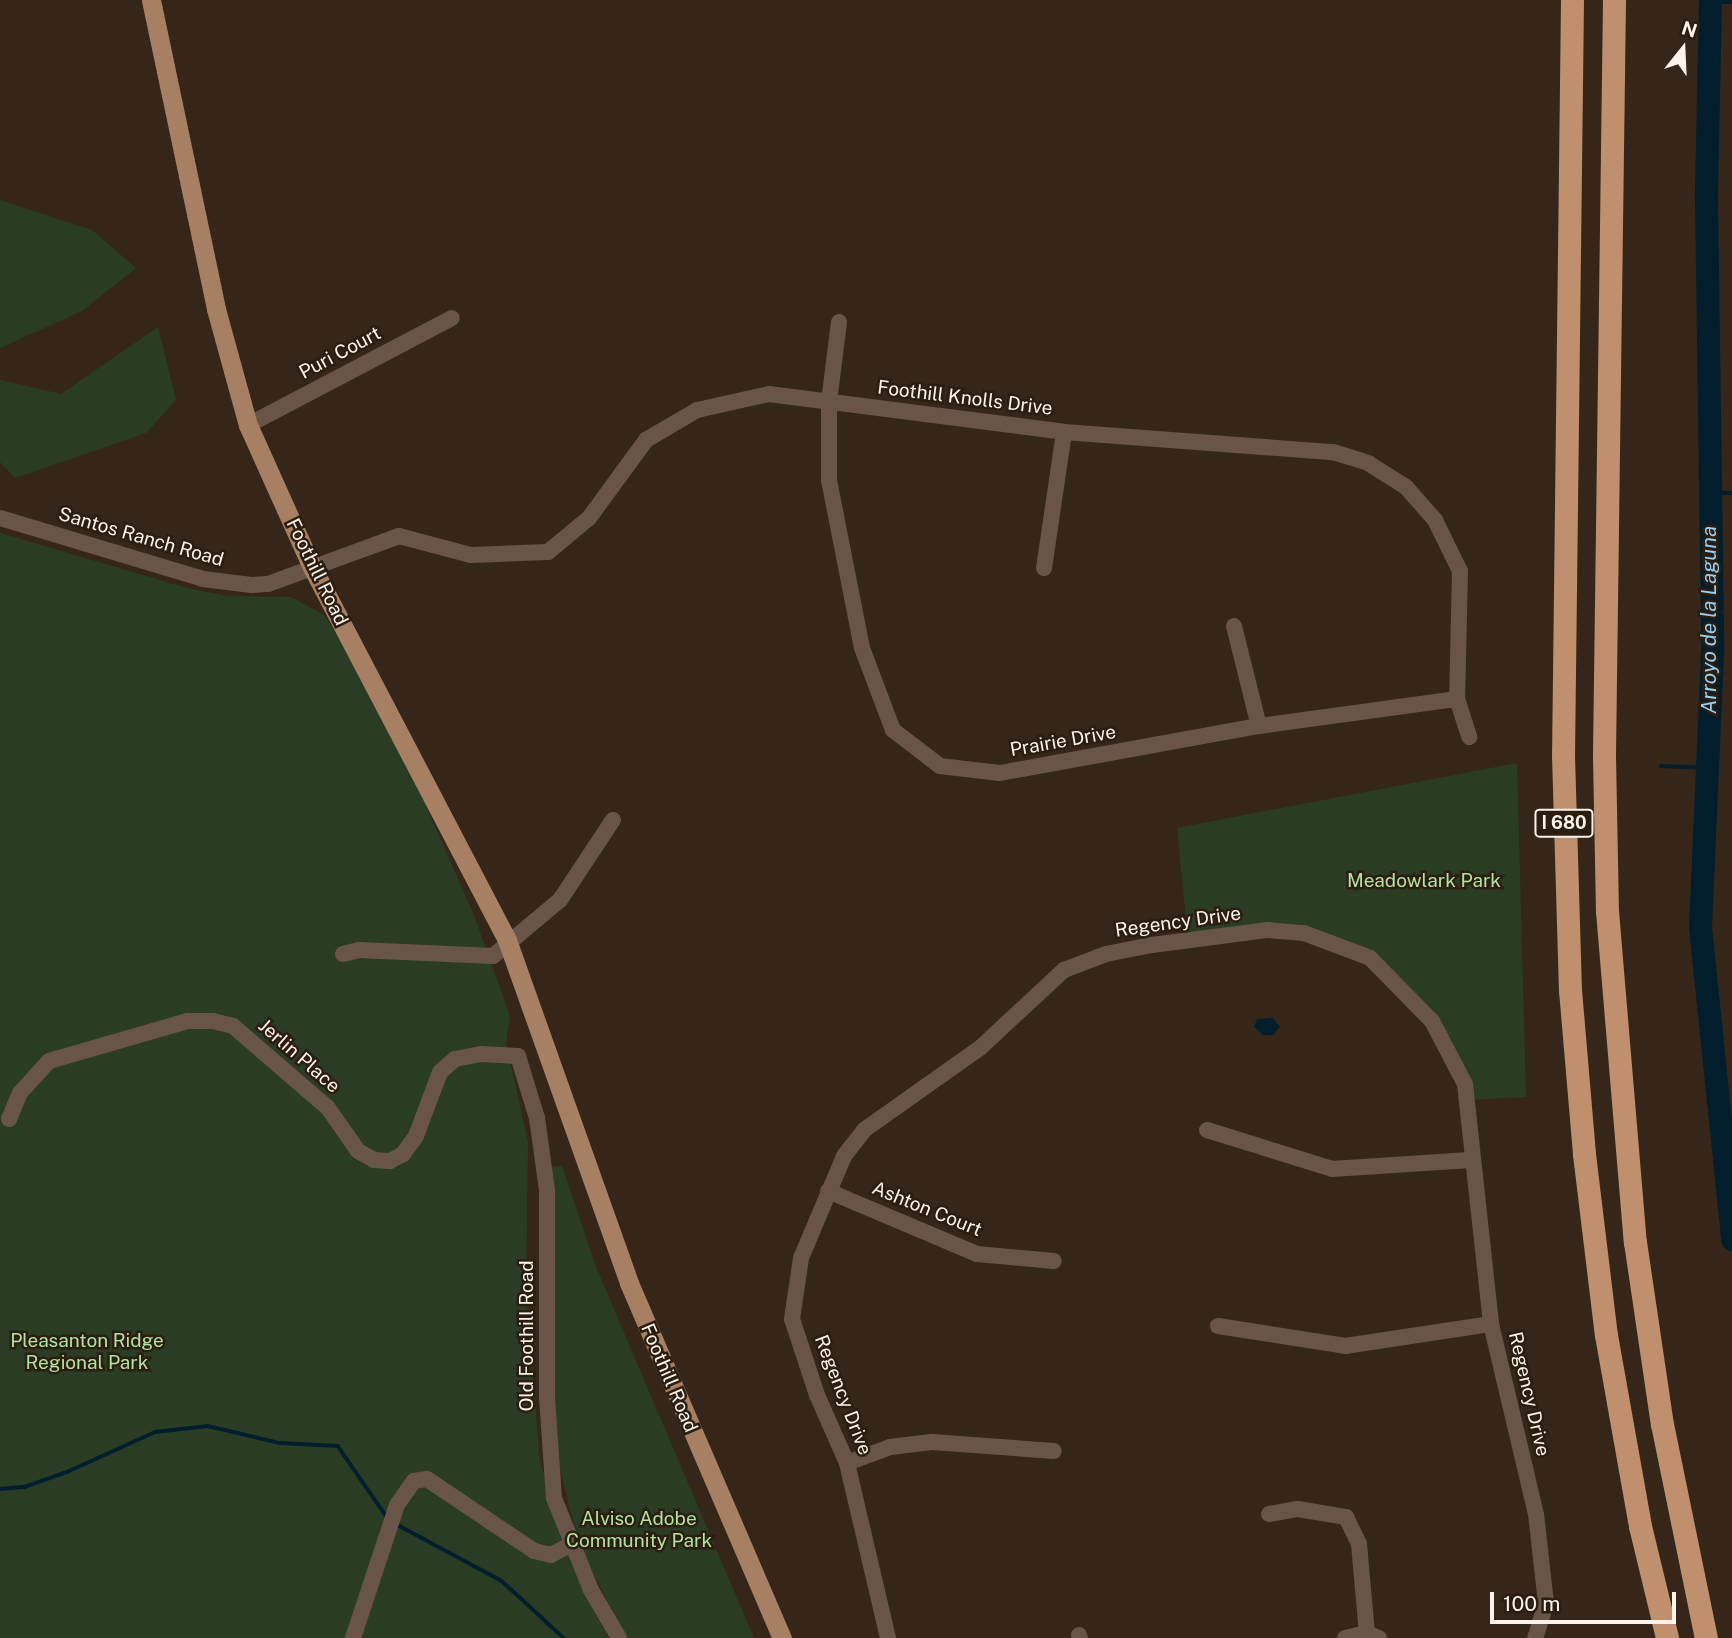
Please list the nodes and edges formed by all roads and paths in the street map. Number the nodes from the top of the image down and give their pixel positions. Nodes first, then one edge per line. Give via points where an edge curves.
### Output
1 (150, 0) edge
2 (1572, 0) edge
3 (1614, 0) edge
4 (452, 318) dead end
5 (839, 322) dead end
6 (829, 402) junction
7 (248, 425) junction
8 (1064, 432) junction
9 (0, 519) edge
10 (311, 565) junction
11 (1044, 568) dead end
12 (1234, 626) dead end
13 (1457, 699) junction
14 (1259, 726) junction
15 (1469, 737) dead end
16 (613, 820) dead end
17 (506, 940) junction
18 (343, 954) dead end
19 (543, 1035) junction
20 (518, 1056) junction
21 (567, 1114) junction
22 (9, 1119) dead end
23 (1207, 1130) dead end
24 (1470, 1160) junction
25 (828, 1191) junction
26 (1054, 1261) dead end
27 (1491, 1324) junction
28 (1217, 1326) dead end
29 (1054, 1451) dead end
30 (847, 1463) junction
31 (1269, 1514) dead end
32 (572, 1544) junction
33 (1706, 1635) edge
34 (1373, 1636) edge
35 (353, 1638) edge
36 (619, 1638) edge
37 (770, 1638) edge
38 (782, 1638) edge
39 (888, 1638) edge
40 (1345, 1638) edge
41 (1535, 1638) edge
42 (1667, 1638) edge

1 - 7 main road, Foothill Road via 216,309
2 - 42 highway, I 680 via 1563,755 1570,990 1606,1335 1640,1526
3 - 33 highway, I 680 via 1604,756 1608,924 1617,1068 1642,1291 1662,1423
4 - 7 street, Puri Court
5 - 6 street, Prairie Drive
6 - 8 street, Foothill Knolls Drive
6 - 10 street, Foothill Knolls Drive via 769,394 697,410 646,440 589,518 548,552 471,555 399,537
6 - 14 street, Prairie Drive via 829,480 862,648 893,730 940,766 1000,774
7 - 10 main road, Foothill Road
8 - 11 street
8 - 13 street, Foothill Knolls Drive via 1333,452 1368,463 1406,487 1435,520 1460,571
9 - 10 street, Santos Ranch Road via 227,583 268,584
10 - 17 main road, Foothill Road
12 - 14 street
13 - 14 street, Prairie Drive
13 - 15 street, Foothill Knolls Drive
16 - 17 street via 560,900
17 - 18 street via 494,956 481,958 359,950
17 - 19 main road, Foothill Road
19 - 20 street
19 - 21 main road, Foothill Road
20 - 22 street, Jerlin Place via 481,1054 455,1059 440,1072 416,1136 390,1161 358,1152 328,1108 233,1026 213,1021 188,1021 49,1061 20,1093
20 - 32 street, Old Foothill Road via 537,1118 547,1190 551,1479 559,1518
21 - 37 main road, Foothill Road via 578,1172 607,1256
21 - 38 main road, Foothill Road via 635,1296
23 - 24 street via 1332,1169
24 - 25 street, Regency Drive via 1465,1084 1433,1021 1370,958 1304,933 1268,930 1152,944 1106,954 1064,971 980,1048 864,1130 844,1156
24 - 27 street, Regency Drive
25 - 26 street, Ashton Court via 977,1254
25 - 30 street, Regency Drive via 801,1258 792,1319 817,1395
27 - 28 street via 1345,1346
27 - 41 street, Regency Drive via 1536,1514 1546,1603
29 - 30 street via 932,1442 890,1447
30 - 39 street, Regency Drive
31 - 34 street via 1298,1508 1346,1517 1359,1544
32 - 35 street via 551,1555 534,1551 426,1479 414,1481 397,1504
32 - 36 street, Old Foothill Road
34 - 40 street

